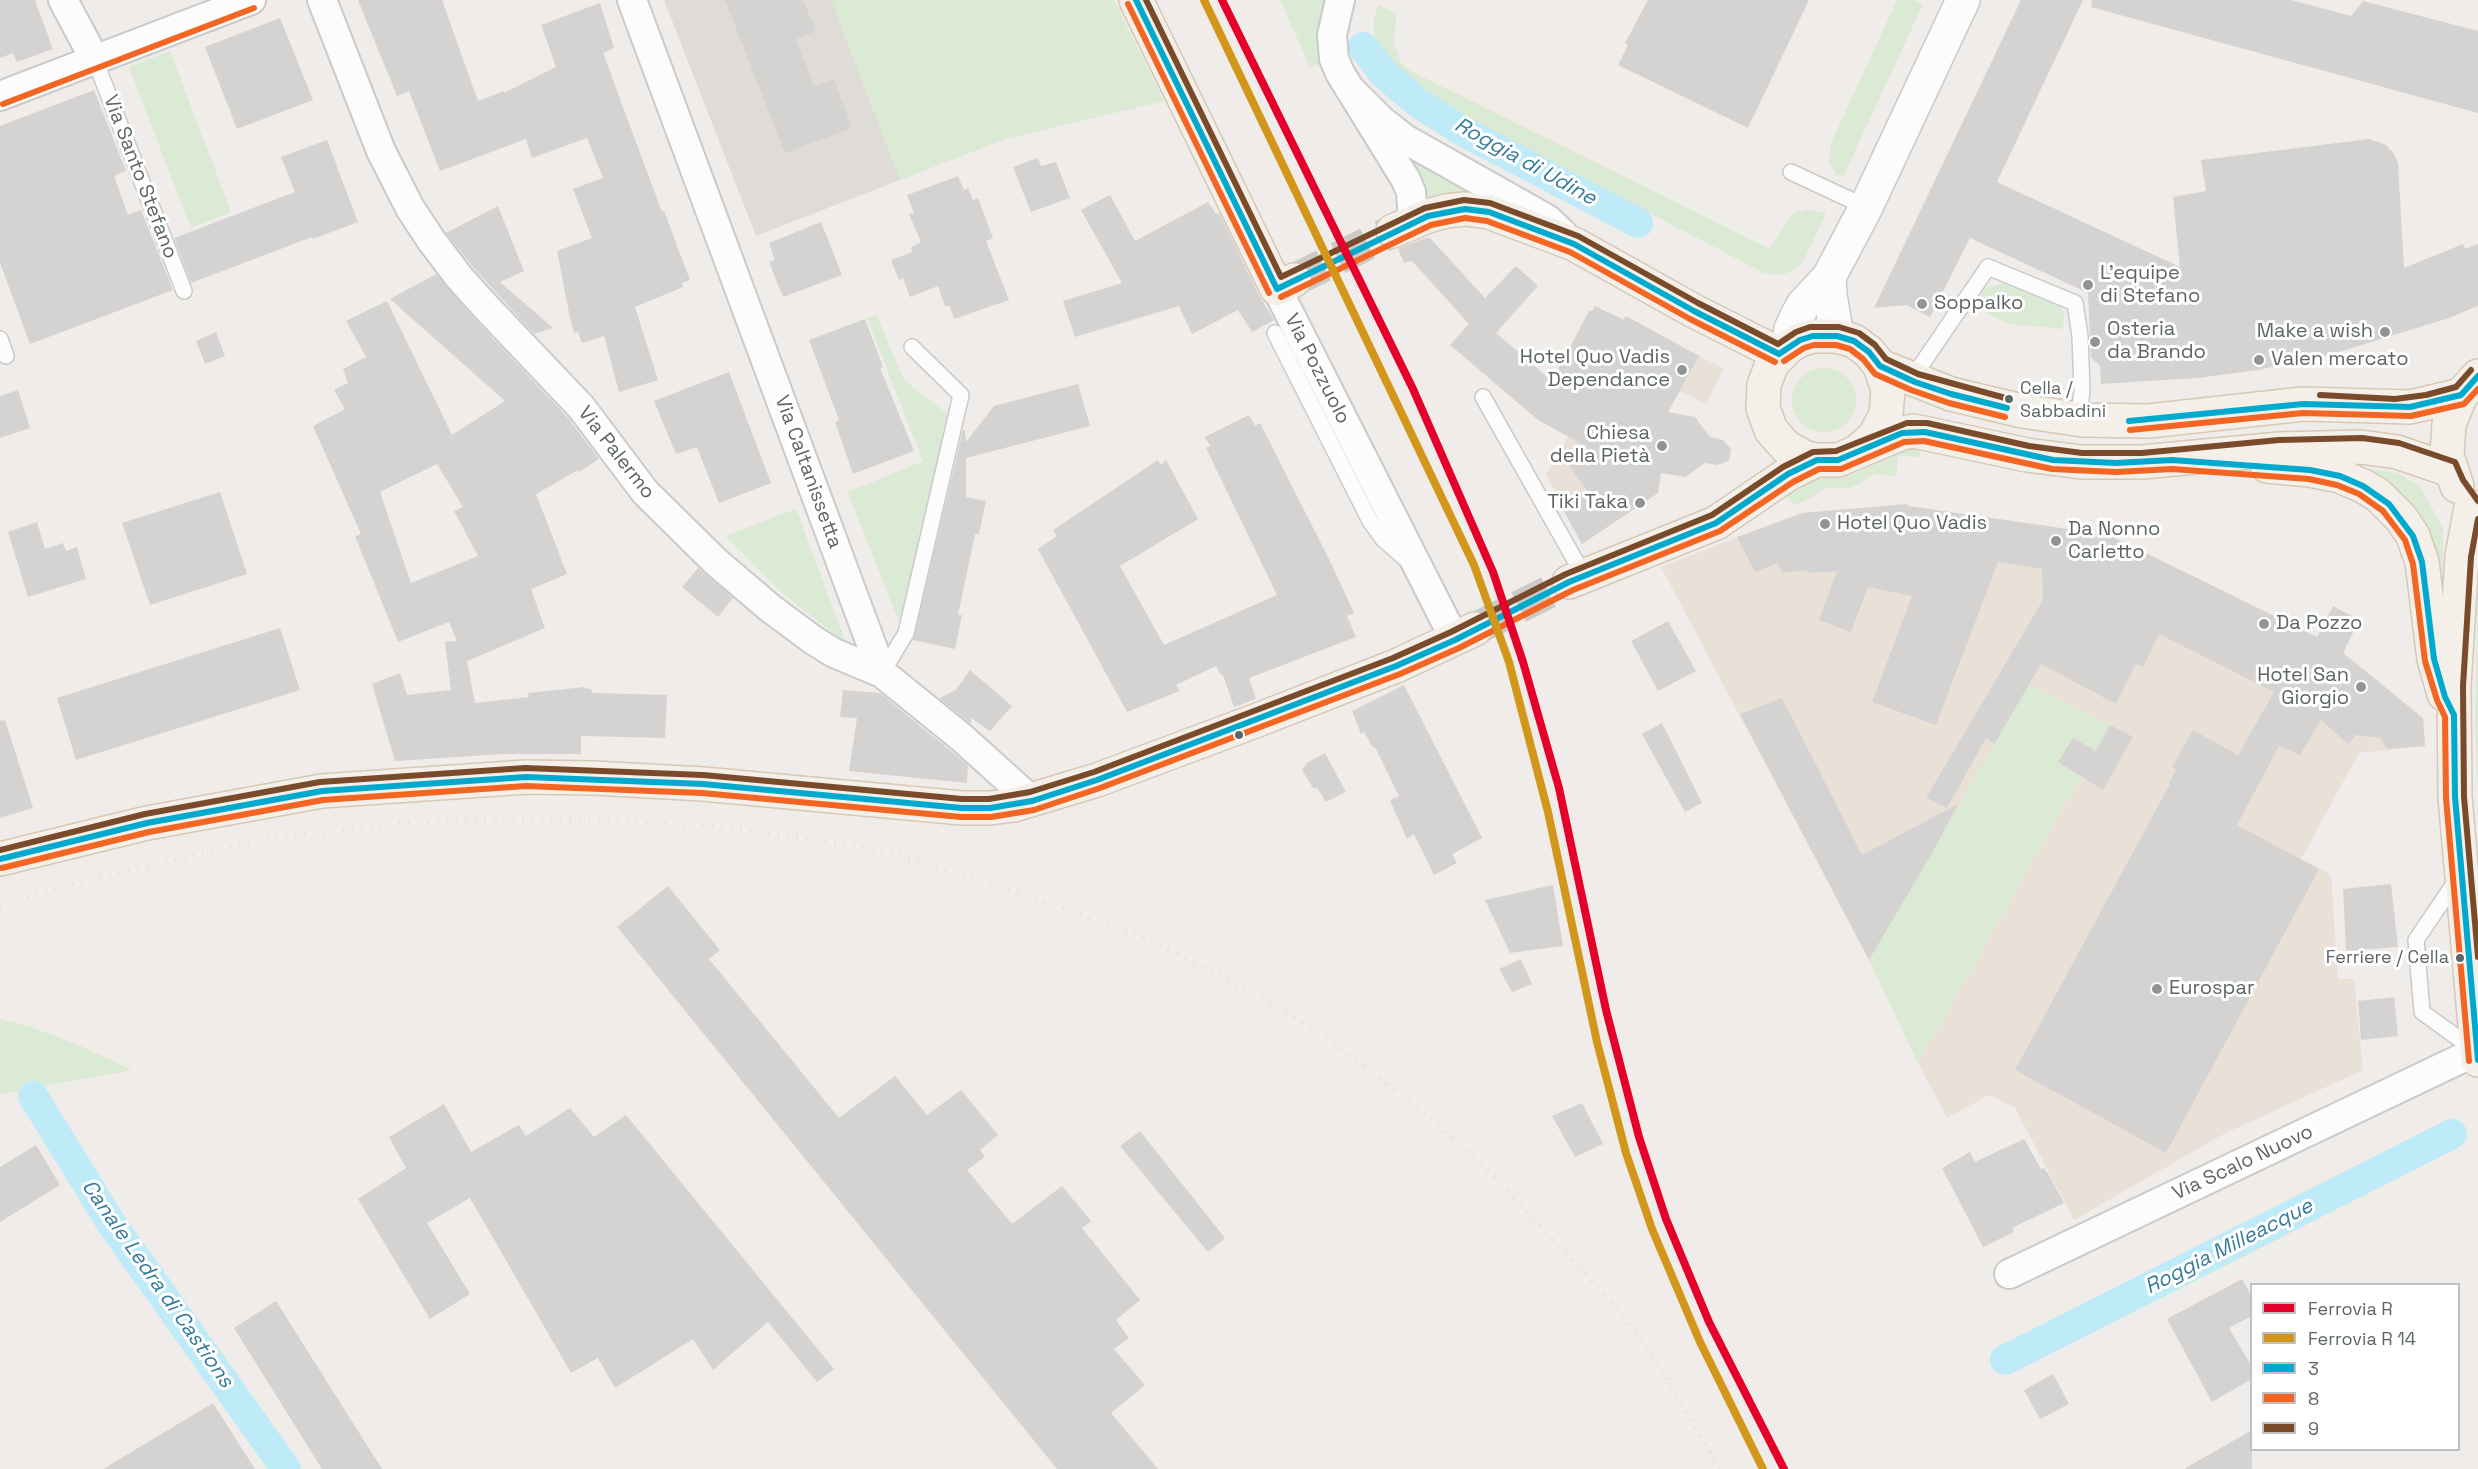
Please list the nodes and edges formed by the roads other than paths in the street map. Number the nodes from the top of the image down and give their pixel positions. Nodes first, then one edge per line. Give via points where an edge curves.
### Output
1 (63, 0) edge
2 (251, 0) edge
3 (322, 0) edge
4 (632, 0) edge
5 (1136, 0) edge
6 (1340, 0) edge
7 (1963, 0) edge
8 (95, 60) junction
9 (1349, 88) junction
10 (0, 96) edge
11 (1791, 172) dead end
12 (1866, 207) junction
13 (1403, 226) joint
14 (1574, 244) junction
15 (1829, 277) junction
16 (1285, 284) joint
17 (184, 291) dead end
18 (1275, 333) dead end
19 (1837, 336) junction
20 (0, 339) edge
21 (912, 347) dead end
22 (1784, 351) junction
23 (6, 356) dead end
24 (1880, 366) junction
25 (1911, 380) junction
26 (2469, 386) edge
27 (1483, 397) dead end
28 (2078, 420) junction
29 (1857, 452) junction
30 (1817, 460) junction
31 (2172, 460) junction
32 (2450, 470) junction
33 (2474, 510) edge
34 (1418, 566) junction
35 (1576, 579) joint
36 (1465, 634) joint
37 (882, 673) junction
38 (2454, 715) junction
39 (1032, 801) junction
40 (0, 859) edge
41 (2462, 873) junction
42 (2478, 1056) edge
43 (2009, 1274) dead end

1 - 8 street, Via Santo Stefano
2 - 8 street
3 - 37 street, Via Palermo via 381,151 410,208 459,277 576,401 645,492 716,562 813,640 856,664
4 - 37 street, Via Caltanissetta
5 - 16 main road, Via Pozzuolo
6 - 9 street via 1332,46
7 - 12 street
8 - 10 street
8 - 17 lane, Via Santo Stefano
9 - 13 street via 1411,192
9 - 14 street via 1405,139 1547,219
11 - 12 lane
12 - 15 street
13 - 14 main road via 1446,211 1465,209 1488,212
14 - 22 main road via 1694,311
15 - 19 street
15 - 22 street via 1800,311
16 - 34 street, Via Pozzuolo
18 - 34 lane via 1370,521 1395,550
19 - 22 main road via 1813,336
19 - 24 main road via 1854,341
20 - 23 lane
21 - 37 lane via 961,395 906,633
22 - 30 main road via 1764,385 1766,419 1786,447
24 - 25 main road
24 - 29 main road via 1888,390 1886,414 1875,436
25 - 28 main road via 1951,394
25 - 28 lane via 1988,267 2075,303 2082,391
26 - 28 main road via 2410,407 2303,404 2149,420
26 - 32 main road via 2453,409 2446,440
27 - 35 lane
29 - 30 main road via 1838,460
29 - 31 main road via 1914,431 2053,460
30 - 35 main road via 1788,474 1716,523
31 - 32 main road via 2280,449 2361,447 2397,452
31 - 38 main road via 2328,474 2363,486 2389,504 2413,536 2422,562 2434,659
32 - 33 main road
33 - 38 main road via 2462,556
34 - 36 street, Via Pozzuolo
36 - 39 main road via 1389,669 1244,725
37 - 39 street, Via Palermo
38 - 41 main road via 2455,797
39 - 40 main road via 962,808 703,784 526,777 322,791 147,823
41 - 42 main road
41 - 42 lane via 2416,940 2422,1012
42 - 43 street, Via Scalo Nuovo

